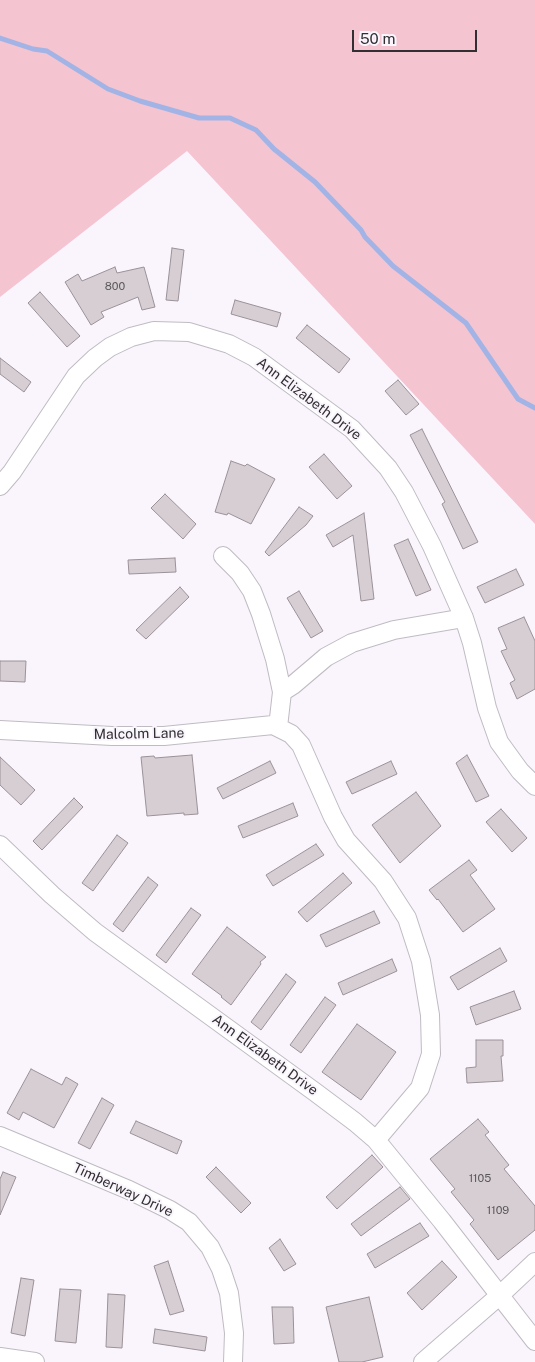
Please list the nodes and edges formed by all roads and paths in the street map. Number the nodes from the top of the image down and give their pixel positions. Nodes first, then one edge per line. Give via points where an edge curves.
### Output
1 (0, 486) edge
2 (223, 556) dead end
3 (464, 618) junction
4 (282, 692) junction
5 (278, 727) junction
6 (0, 730) edge
7 (535, 786) edge
8 (0, 845) edge
9 (0, 1136) edge
10 (376, 1140) junction
11 (535, 1262) edge
12 (499, 1296) junction
13 (535, 1341) edge
14 (0, 1356) edge
15 (35, 1362) edge
16 (233, 1362) edge
17 (423, 1362) edge

1 - 3 street, Ann Elizabeth Drive via 76,376 95,358 131,337 154,331 203,335 254,357 365,441 404,492
2 - 4 street via 240,573 262,614
3 - 4 street via 394,630 352,642 326,657
3 - 7 street, Ann Elizabeth Drive via 493,727 506,753
4 - 5 street
5 - 6 street, Malcolm Lane via 266,725 164,736
5 - 10 street via 301,745 346,840 400,904 421,961 430,1015 431,1054 420,1088
8 - 10 street, Ann Elizabeth Drive via 95,932
9 - 16 street, Timberway Drive via 129,1190 189,1222 210,1247 222,1269 234,1333
10 - 12 street, Ann Elizabeth Drive
11 - 12 street
12 - 13 street, Ann Elizabeth Drive
12 - 17 street
14 - 15 street

